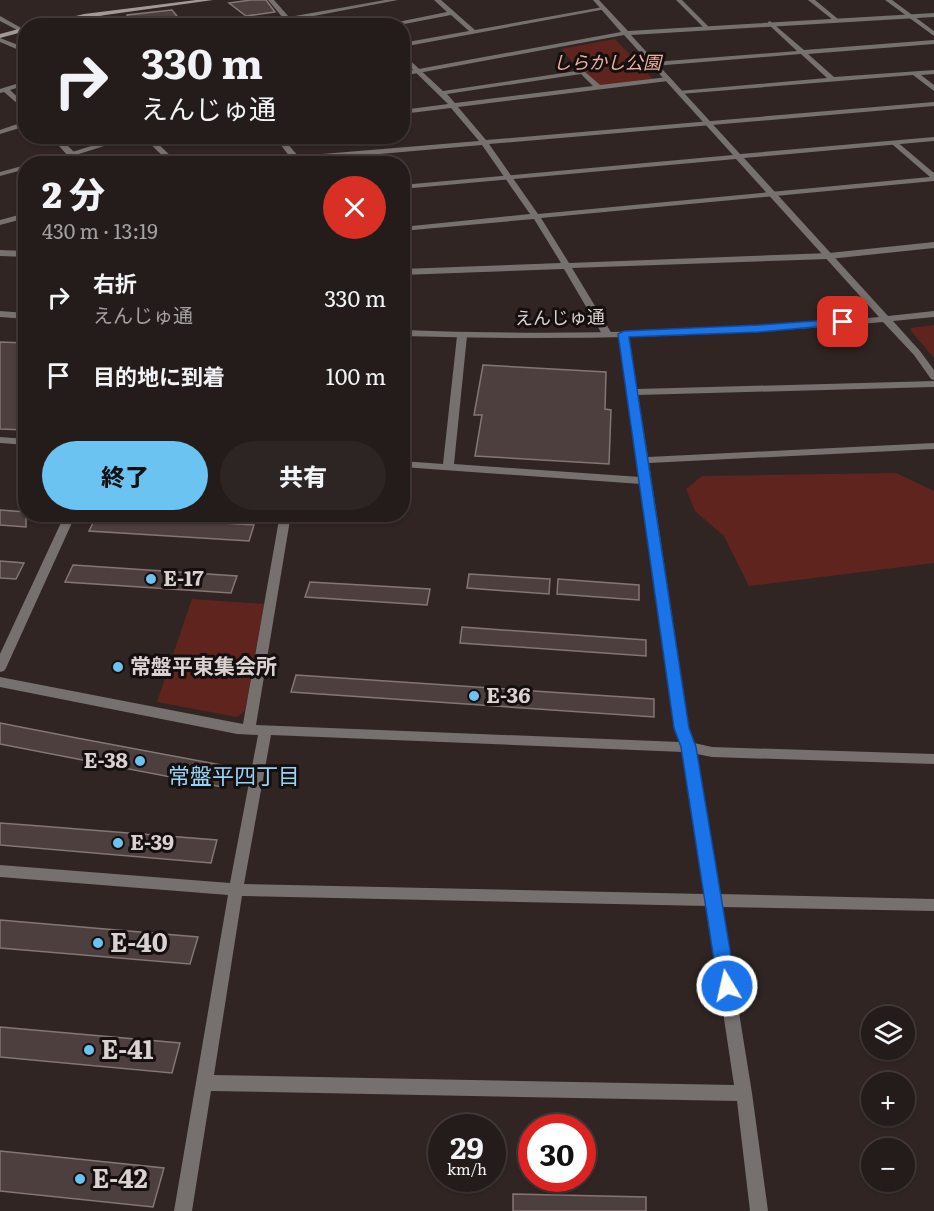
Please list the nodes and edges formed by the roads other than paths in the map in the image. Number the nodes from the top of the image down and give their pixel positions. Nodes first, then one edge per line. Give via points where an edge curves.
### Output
1 (210, 0) edge
2 (271, 0) edge
3 (395, 0) edge
4 (437, 0) edge
5 (596, 0) edge
6 (679, 0) edge
7 (811, 0) edge
8 (888, 0) edge
9 (603, 9) junction
10 (452, 13) junction
11 (907, 14) junction
12 (98, 15) junction
13 (934, 15) edge
14 (0, 18) edge
15 (82, 18) edge
16 (102, 18) edge
17 (287, 18) joint
18 (835, 19) junction
19 (410, 21) edge
20 (770, 23) junction
21 (18, 27) edge
22 (706, 27) junction
23 (473, 31) junction
24 (18, 32) edge
25 (625, 33) junction
26 (934, 34) edge
27 (0, 38) edge
28 (934, 42) edge
29 (410, 43) edge
30 (18, 47) edge
31 (802, 52) junction
32 (410, 62) edge
33 (654, 64) junction
34 (420, 70) junction
35 (410, 72) edge
36 (934, 72) edge
37 (915, 73) junction
38 (668, 79) junction
39 (833, 80) junction
40 (18, 85) edge
41 (598, 87) junction
42 (934, 89) edge
43 (2, 90) edge
44 (680, 92) junction
45 (442, 93) junction
46 (18, 103) edge
47 (934, 104) edge
48 (454, 106) junction
49 (410, 111) edge
50 (708, 123) junction
51 (18, 126) edge
52 (0, 132) edge
53 (934, 139) edge
54 (484, 142) junction
55 (896, 143) junction
56 (61, 144) edge
57 (105, 144) edge
58 (154, 144) edge
59 (284, 144) edge
60 (71, 154) junction
61 (64, 156) edge
62 (167, 156) edge
63 (293, 156) edge
64 (319, 156) edge
65 (740, 157) junction
66 (18, 169) edge
67 (0, 174) edge
68 (512, 178) junction
69 (934, 178) edge
70 (410, 187) edge
71 (774, 194) junction
72 (18, 217) edge
73 (537, 217) junction
74 (0, 223) edge
75 (410, 229) edge
76 (934, 245) edge
77 (4, 253) edge
78 (829, 256) junction
79 (0, 265) edge
80 (567, 267) junction
81 (410, 273) edge
82 (0, 314) edge
83 (934, 314) edge
84 (18, 315) edge
85 (886, 319) junction
86 (410, 333) edge
87 (607, 334) junction
88 (624, 334) junction
89 (462, 336) junction
90 (934, 377) edge
91 (934, 384) edge
92 (633, 392) junction
93 (0, 440) edge
94 (18, 441) edge
95 (934, 446) edge
96 (643, 460) junction
97 (410, 465) edge
98 (448, 467) junction
99 (645, 481) junction
100 (67, 522) edge
101 (285, 522) edge
102 (0, 668) edge
103 (0, 682) edge
104 (249, 730) junction
105 (266, 731) junction
106 (689, 747) junction
107 (934, 759) edge
108 (0, 871) edge
109 (236, 890) junction
110 (714, 899) junction
111 (934, 905) edge
112 (204, 1083) junction
113 (744, 1093) junction
114 (183, 1211) edge
115 (759, 1211) edge

1 - 12 main road
2 - 17 street
3 - 17 street
4 - 10 street
5 - 9 street
6 - 22 street
7 - 18 street
8 - 11 street
9 - 23 street
9 - 25 street
10 - 19 street
10 - 23 street
11 - 13 street
11 - 18 street
11 - 26 street
12 - 15 main road
12 - 16 street
14 - 21 street
18 - 20 street
20 - 22 street
20 - 31 street
22 - 25 street
23 - 29 street
24 - 27 main road
25 - 33 street
25 - 34 street
27 - 30 street
28 - 31 street
31 - 33 street
31 - 39 street
32 - 34 street
33 - 38 street
34 - 35 street
34 - 45 street
36 - 37 street
37 - 39 street
37 - 42 street
38 - 41 street
38 - 44 street
39 - 44 street
40 - 43 street
41 - 45 street via 583,72
41 - 48 street
43 - 46 street
44 - 50 street
45 - 48 street
47 - 50 street
48 - 49 street
48 - 54 street
50 - 54 street
50 - 65 street
51 - 52 street
53 - 55 street
54 - 64 street
54 - 68 street
55 - 65 street
55 - 69 street
56 - 60 street
57 - 60 street
58 - 62 street
59 - 63 street
60 - 61 street
65 - 68 street
65 - 71 street
66 - 67 street
68 - 70 street
68 - 73 street
69 - 71 street
71 - 73 street
71 - 78 street
72 - 74 street
73 - 75 street
73 - 80 street
76 - 78 street
77 - 79 street
78 - 80 street
78 - 85 street
80 - 81 street
80 - 87 street
82 - 84 street
83 - 85 street, えんじゅ通
85 - 88 street, えんじゅ通
85 - 90 street
86 - 89 street, えんじゅ通
87 - 88 street, えんじゅ通
87 - 89 street, えんじゅ通
88 - 92 street
89 - 98 street
91 - 92 street
92 - 96 street
93 - 94 street
95 - 96 street
96 - 99 street
97 - 98 street
98 - 99 street
99 - 106 street via 681,728
100 - 102 street
101 - 104 street
103 - 104 street
104 - 105 street
105 - 106 street
105 - 109 street
106 - 107 street via 712,752
106 - 110 street
108 - 109 street
109 - 110 street
109 - 112 street
110 - 111 street
110 - 113 street
112 - 113 street
112 - 114 street
113 - 115 street

